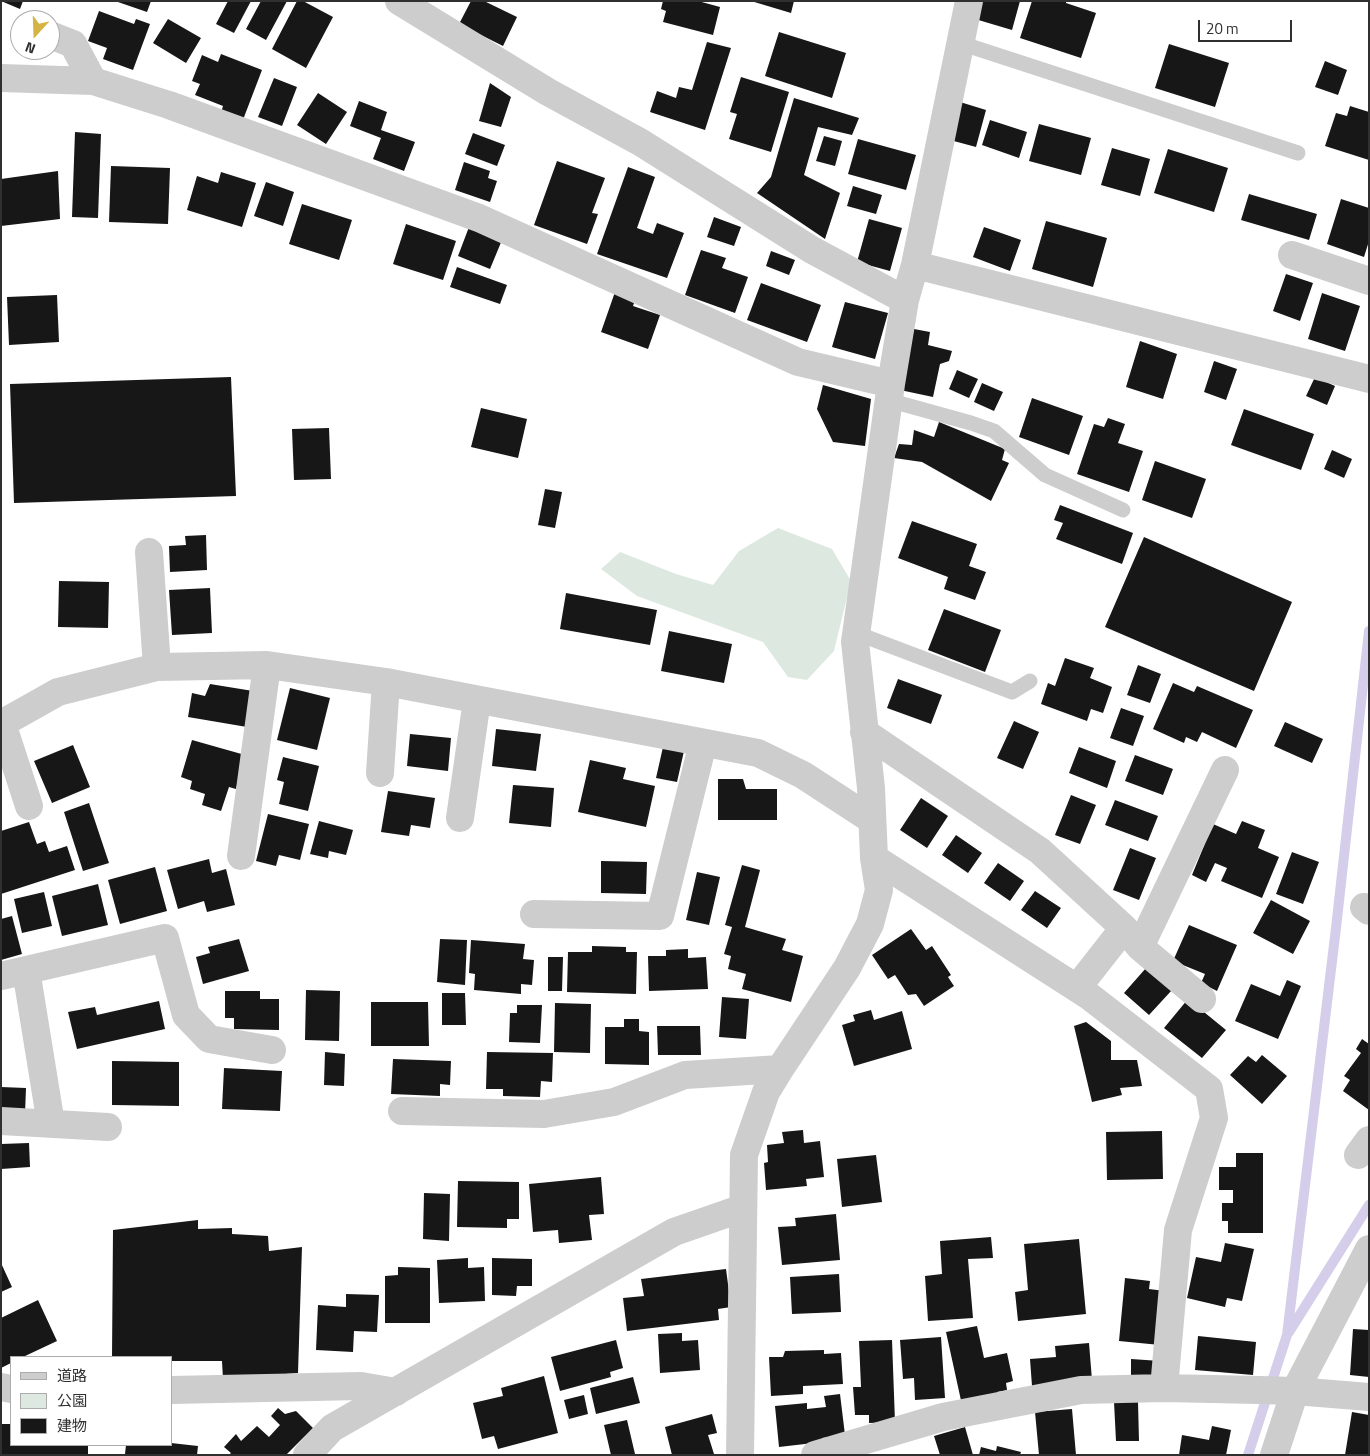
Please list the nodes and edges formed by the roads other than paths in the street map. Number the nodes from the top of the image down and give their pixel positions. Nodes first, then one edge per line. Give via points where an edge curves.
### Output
1 (399, 1) edge
2 (968, 1) edge
3 (60, 39) edge
4 (960, 43) junction
5 (1, 78) edge
6 (93, 81) junction
7 (1298, 153) dead end
8 (1292, 255) dead end
9 (915, 264) junction
10 (1369, 281) edge
11 (905, 300) junction
12 (1369, 379) edge
13 (890, 392) junction
14 (1123, 510) dead end
15 (149, 552) dead end
16 (856, 633) junction
17 (267, 665) junction
18 (157, 667) junction
19 (1030, 681) dead end
20 (386, 682) junction
21 (477, 700) junction
22 (2, 723) edge
23 (864, 732) junction
24 (703, 743) junction
25 (1225, 770) dead end
26 (380, 773) dead end
27 (30, 806) dead end
28 (460, 818) dead end
29 (872, 820) junction
30 (241, 856) dead end
31 (874, 858) junction
32 (534, 914) dead end
33 (1132, 937) junction
34 (14, 973) edge
35 (1077, 988) junction
36 (1202, 999) dead end
37 (272, 1050) dead end
38 (780, 1068) junction
39 (402, 1112) dead end
40 (1, 1120) edge
41 (51, 1124) junction
42 (108, 1127) dead end
43 (743, 1208) junction
44 (1369, 1249) edge
45 (1164, 1388) junction
46 (172, 1390) edge
47 (1295, 1391) junction
48 (396, 1392) junction
49 (1369, 1397) edge
50 (307, 1455) edge
51 (740, 1455) edge
52 (815, 1455) edge
53 (1274, 1455) edge

1 - 11 street via 548,92 640,142 812,250
2 - 4 street
3 - 6 street via 73,44
4 - 7 lane
4 - 9 street
5 - 6 street
6 - 13 street via 479,218 798,362
8 - 10 street
9 - 11 street
9 - 12 street
11 - 13 street
13 - 14 lane via 994,431 1044,475
13 - 16 street
15 - 18 street
16 - 19 lane via 1012,692
16 - 23 street
17 - 18 street
17 - 20 street
17 - 30 street
18 - 22 street via 58,692
20 - 21 street
20 - 26 street
21 - 24 street
21 - 28 street
22 - 27 street
23 - 29 street
23 - 33 street via 1040,851
24 - 29 street via 758,753 803,775
24 - 32 street via 660,916
25 - 33 street
29 - 31 street
31 - 35 street
31 - 38 street via 879,890 870,924 847,968
33 - 35 street
33 - 36 street
34 - 37 street via 165,938 186,1014 209,1039
34 - 41 street
35 - 45 street via 1209,1089 1214,1118 1178,1230
38 - 39 street via 685,1075 614,1102 544,1114
38 - 43 street via 766,1092 744,1155
40 - 41 street
41 - 42 street
43 - 48 street via 674,1232
43 - 51 street
44 - 47 street
45 - 47 street
45 - 52 street via 1081,1390 943,1417
46 - 48 street via 361,1386
47 - 49 street
47 - 53 street
48 - 50 street via 332,1428

